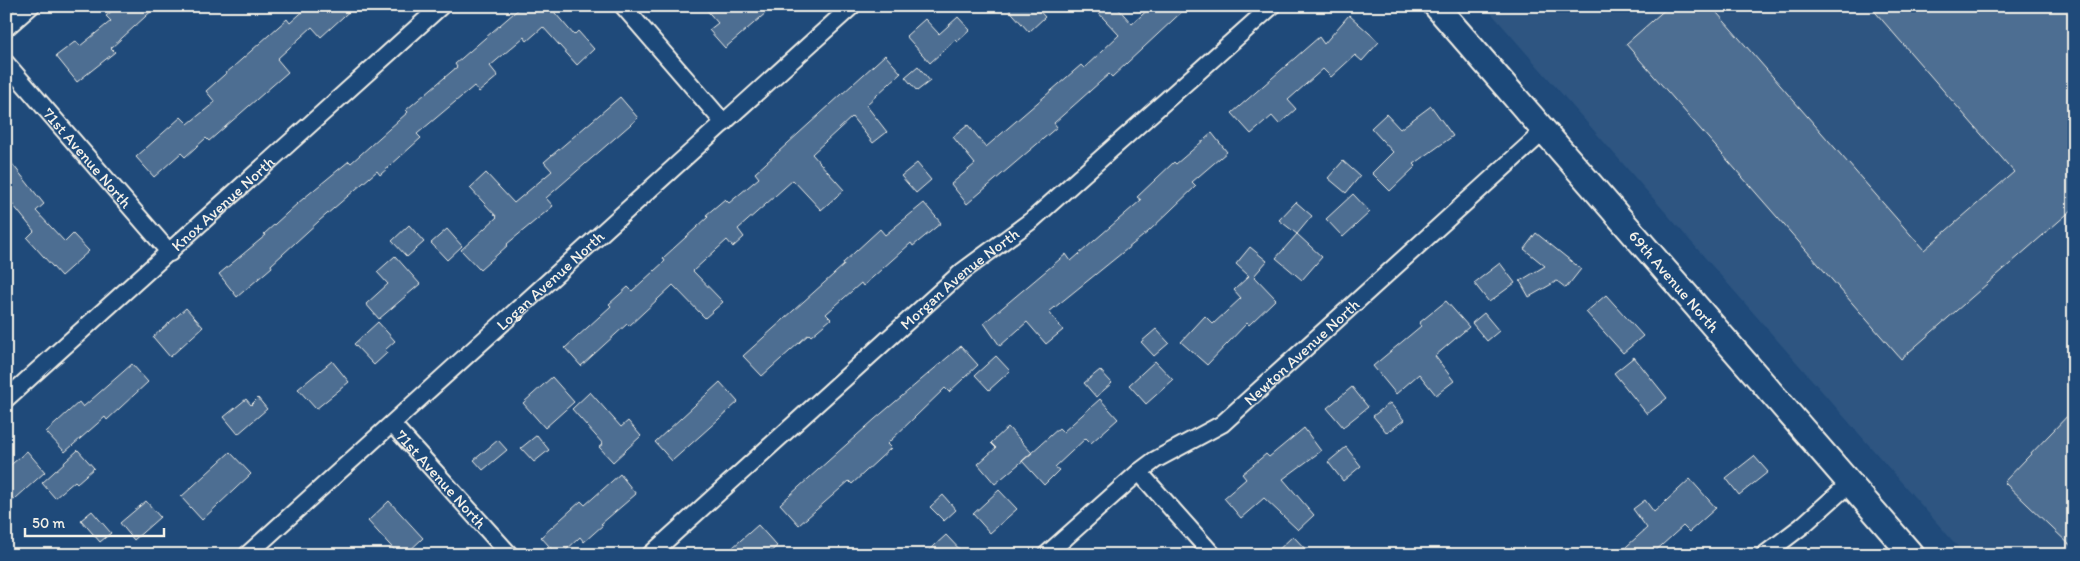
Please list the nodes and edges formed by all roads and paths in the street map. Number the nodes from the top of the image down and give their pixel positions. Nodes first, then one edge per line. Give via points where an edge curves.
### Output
1 (30, 6) edge
2 (441, 6) edge
3 (623, 6) edge
4 (852, 6) edge
5 (1272, 6) edge
6 (1436, 6) edge
7 (6, 28) edge
8 (6, 63) edge
9 (724, 123) junction
10 (1544, 131) junction
11 (170, 253) junction
12 (6, 400) edge
13 (392, 424) junction
14 (1139, 472) junction
15 (1850, 483) junction
16 (247, 555) edge
17 (510, 555) edge
18 (650, 555) edge
19 (1046, 555) edge
20 (1213, 555) edge
21 (1764, 555) edge
22 (1912, 555) edge

1 - 7 street
2 - 11 street, Knox Avenue North
3 - 9 street
4 - 9 street, Logan Avenue North
5 - 18 street, Morgan Avenue North via 1032,220 963,271
6 - 10 street, 69th Avenue North
8 - 11 street, 71st Avenue North
9 - 13 street, Logan Avenue North
10 - 14 street, Newton Avenue North via 1222,424
10 - 15 street, 69th Avenue North
11 - 12 street, Knox Avenue North
13 - 16 street, Logan Avenue North
13 - 17 street, 71st Avenue North
14 - 19 street, Newton Avenue North
14 - 20 street
15 - 21 street
15 - 22 street, 69th Avenue North

